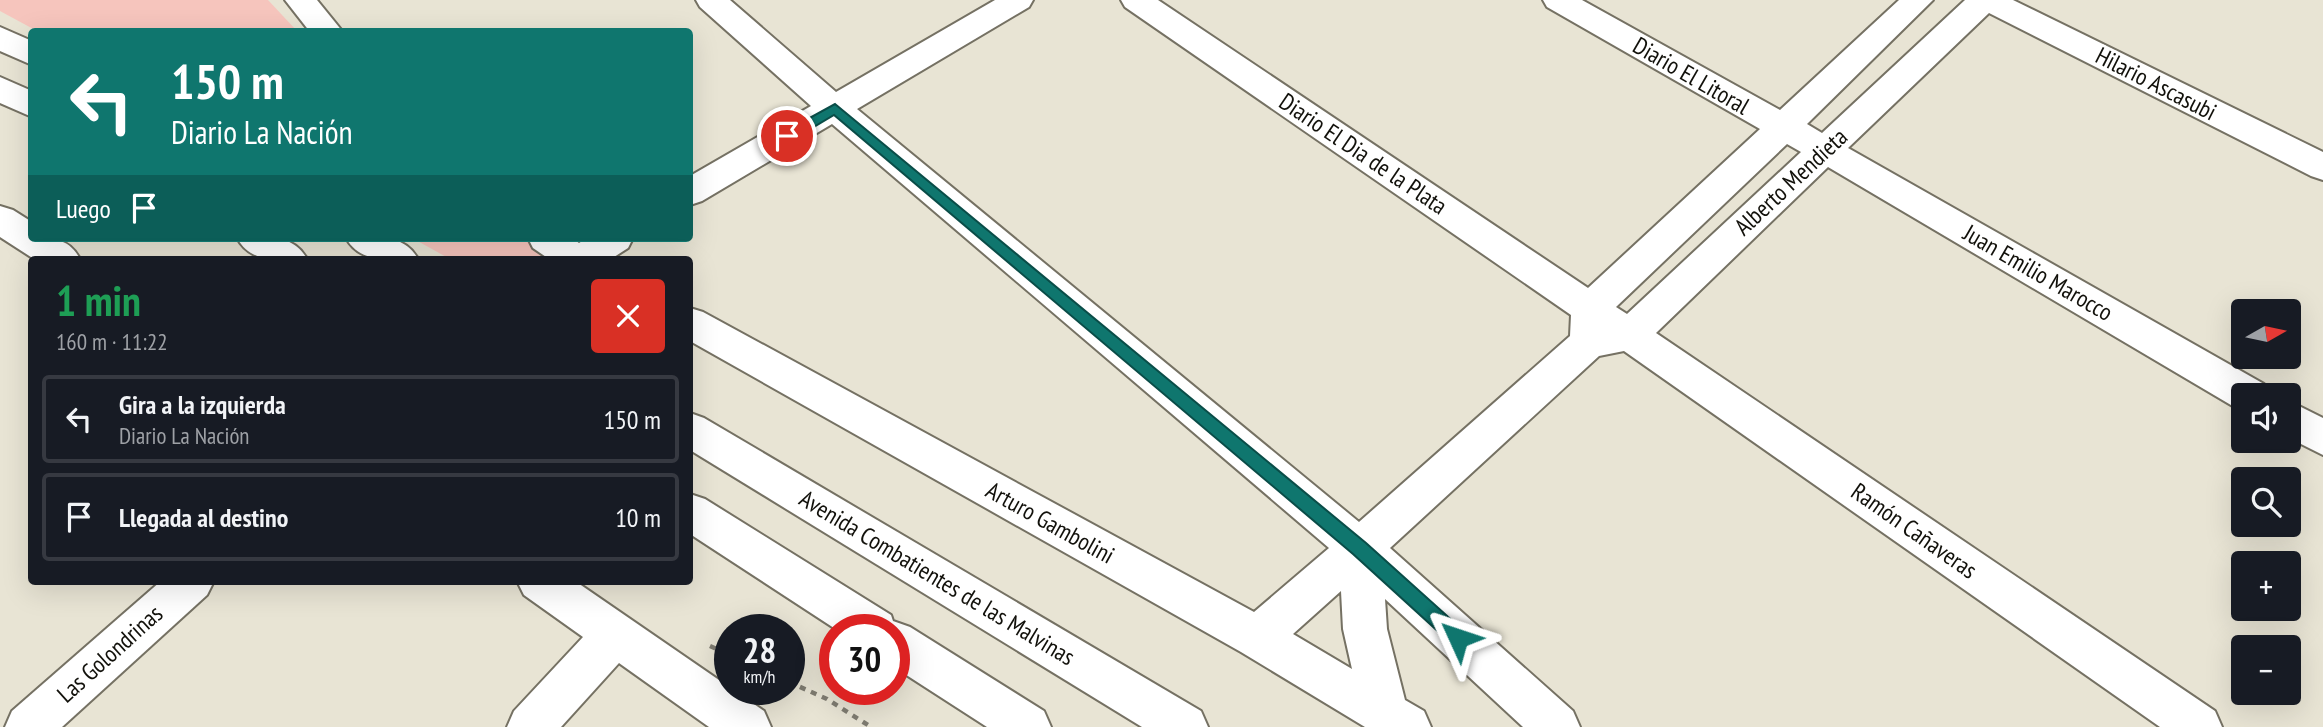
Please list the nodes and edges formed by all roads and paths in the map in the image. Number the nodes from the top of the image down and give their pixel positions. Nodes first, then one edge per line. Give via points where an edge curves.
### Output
1 (300, 0) edge
2 (711, 0) edge
3 (1018, 0) edge
4 (1136, 0) edge
5 (1558, 0) edge
6 (1918, 0) edge
7 (1986, 0) edge
8 (324, 28) edge
9 (0, 38) edge
10 (28, 52) edge
11 (0, 88) edge
12 (28, 104) edge
13 (835, 109) junction
14 (1782, 128) junction
15 (1825, 150) junction
16 (2323, 167) edge
17 (693, 190) edge
18 (0, 219) edge
19 (28, 237) edge
20 (36, 242) edge
21 (261, 242) edge
22 (371, 242) edge
23 (552, 242) edge
24 (609, 242) edge
25 (57, 256) edge
26 (284, 256) edge
27 (395, 256) edge
28 (571, 256) edge
29 (588, 256) edge
30 (693, 325) edge
31 (1589, 326) junction
32 (1629, 335) junction
33 (2231, 385) edge
34 (2301, 425) edge
35 (693, 432) edge
36 (2323, 438) edge
37 (693, 514) edge
38 (1360, 548) junction
39 (187, 585) edge
40 (545, 585) edge
41 (850, 614) edge
42 (616, 635) junction
43 (1257, 637) junction
44 (910, 652) edge
45 (805, 689) edge
46 (1396, 723) edge
47 (28, 727) edge
48 (530, 727) edge
49 (748, 727) edge
50 (871, 727) edge
51 (1028, 727) edge
52 (1185, 727) edge
53 (1557, 727) edge
54 (2199, 727) edge

1 - 8 street
2 - 13 street
3 - 13 street
4 - 31 street, Diario El Dia de la Plata
5 - 14 street, Diario El Litoral
6 - 14 street, Alberto Mendieta
7 - 15 street, Alberto Mendieta
7 - 16 street, Hilario Ascasubi
9 - 10 street
11 - 12 street
13 - 17 street
13 - 38 street
14 - 15 street, Diario El Litoral
14 - 31 street, Alberto Mendieta
15 - 32 street, Alberto Mendieta
15 - 33 street, Juan Emilio Marocco
18 - 19 street
20 - 25 street
21 - 26 street
22 - 27 street
23 - 28 street
24 - 29 street
30 - 43 street, Arturo Gambolini
31 - 32 street
31 - 38 street, Alberto Mendieta
32 - 54 street, Ramón Cañaveras
34 - 36 street
35 - 52 street, Avenida Combatientes de las Malvinas
37 - 41 street
38 - 43 street, Alberto Mendieta
38 - 46 street via 1365,629
38 - 53 street
39 - 47 street, Las Golondrinas
40 - 42 street
42 - 48 street
42 - 49 street
43 - 46 street, Arturo Gambolini
44 - 51 street
45 - 50 path

